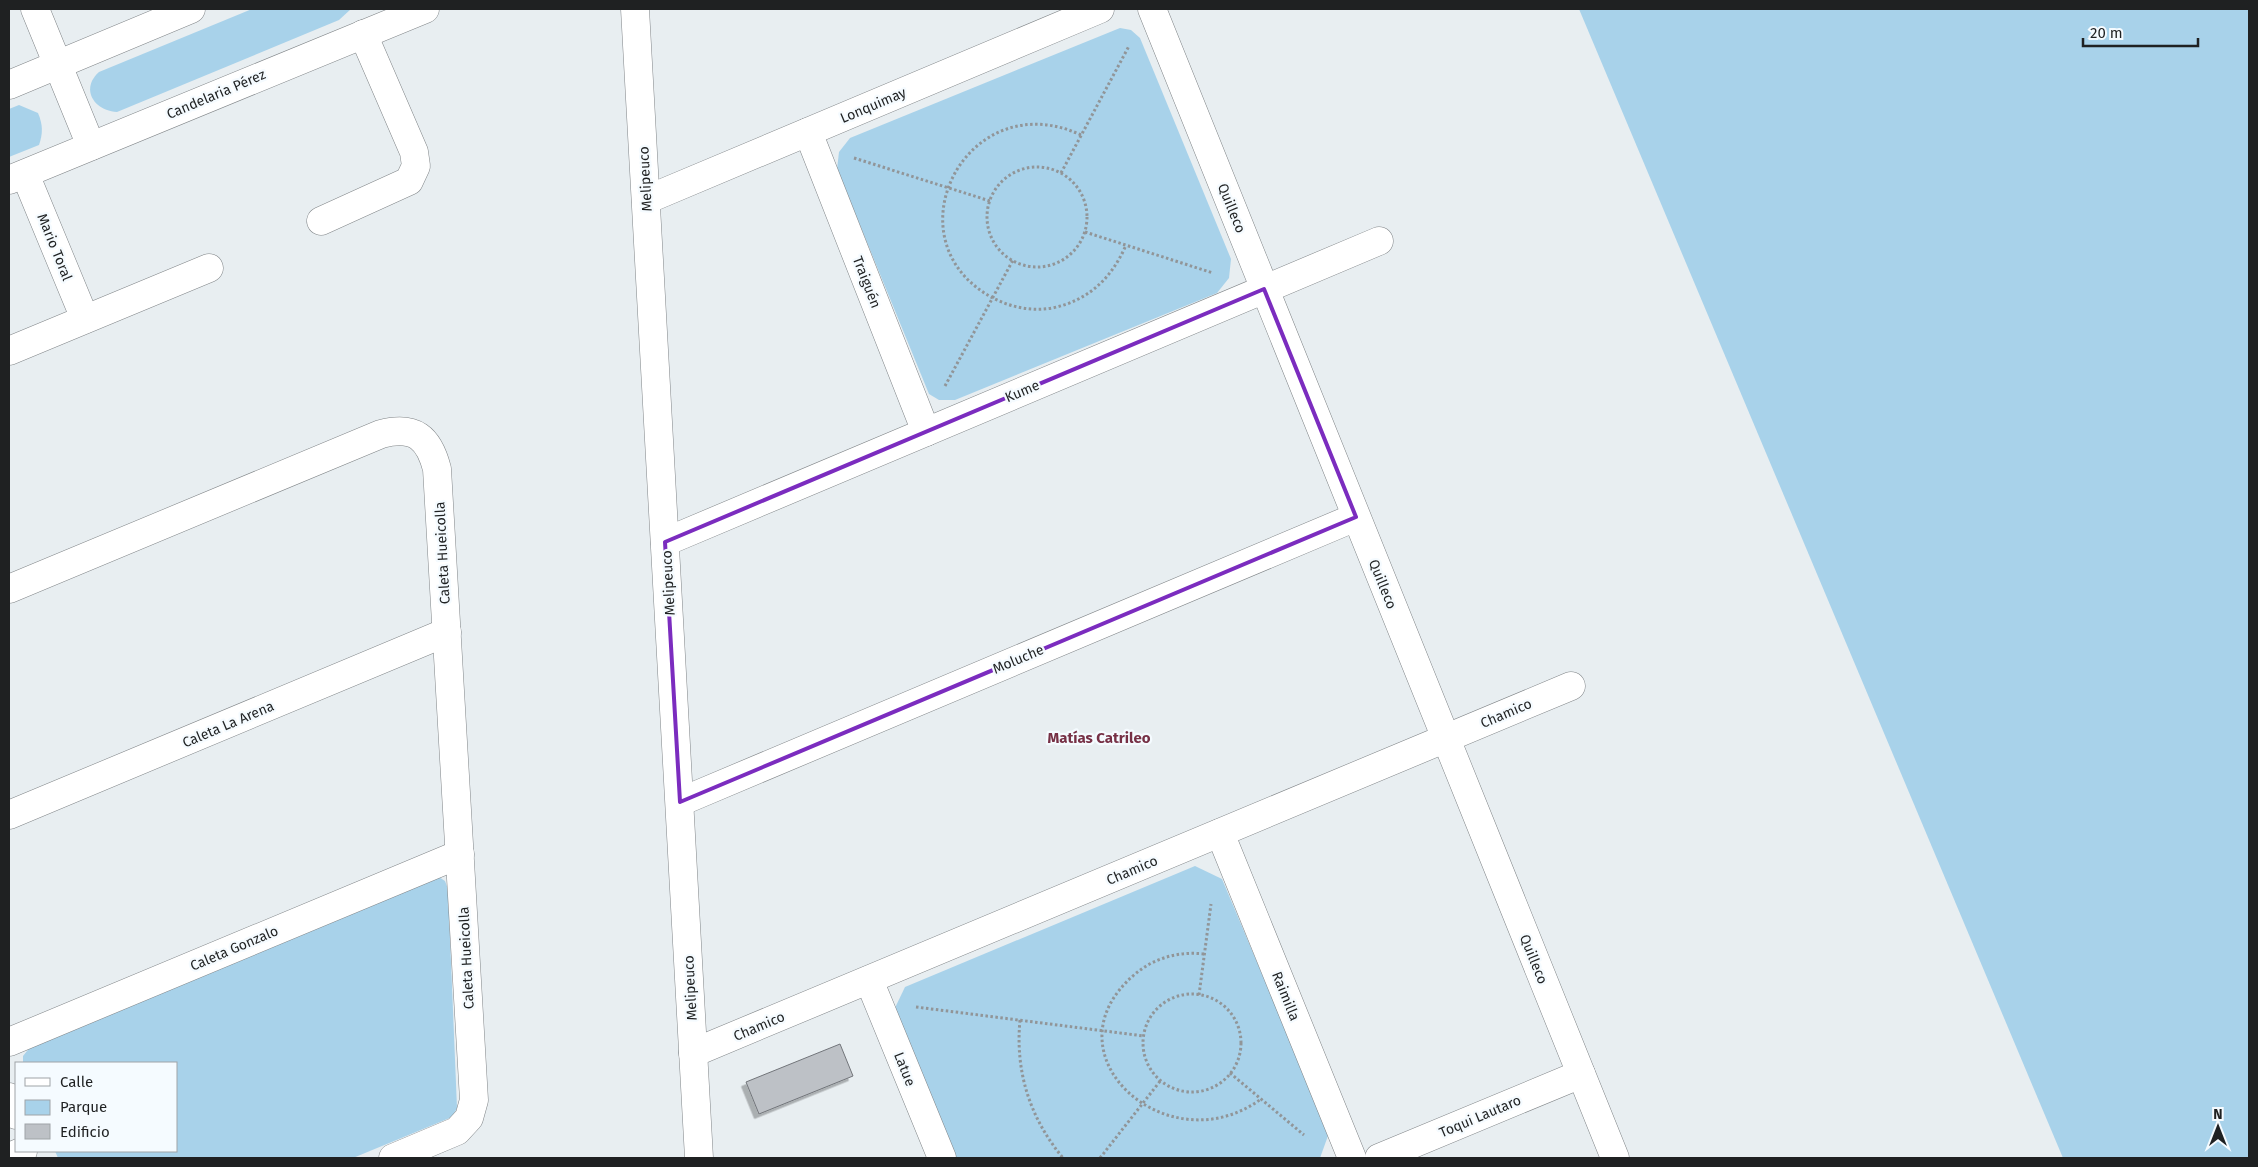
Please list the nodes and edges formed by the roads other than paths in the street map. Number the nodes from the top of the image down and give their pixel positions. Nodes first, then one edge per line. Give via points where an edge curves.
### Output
1 (35, 9) edge
2 (191, 9) edge
3 (425, 9) edge
4 (635, 9) edge
5 (1100, 9) edge
6 (1152, 9) edge
7 (387, 16) edge
8 (363, 34) junction
9 (57, 64) junction
10 (9, 84) edge
11 (811, 138) junction
12 (91, 146) junction
13 (17, 177) edge
14 (646, 200) junction
15 (321, 221) dead end
16 (1379, 241) dead end
17 (209, 268) dead end
18 (1264, 289) junction
19 (85, 319) junction
20 (9, 351) edge
21 (925, 429) junction
22 (1356, 517) junction
23 (666, 542) junction
24 (9, 589) edge
25 (447, 632) junction
26 (1571, 686) dead end
27 (1446, 738) junction
28 (680, 802) junction
29 (9, 815) edge
30 (1220, 833) junction
31 (460, 854) junction
32 (873, 991) junction
33 (9, 1042) edge
34 (694, 1053) junction
35 (1581, 1074) junction
36 (9, 1097) edge
37 (15, 1112) edge
38 (21, 1152) edge
39 (9, 1157) edge
40 (392, 1158) edge
41 (699, 1158) edge
42 (942, 1158) edge
43 (1352, 1158) edge
44 (1379, 1158) edge
45 (1615, 1158) edge

1 - 9 street
2 - 9 street
3 - 7 street, Candelaria Pérez
4 - 14 street, Melipeuco
5 - 11 street, Lonquimay
6 - 18 street, Quilleco
7 - 8 street, Candelaria Pérez
8 - 12 street, Candelaria Pérez
8 - 15 street via 414,152 416,166 410,181
9 - 10 street
9 - 12 street
11 - 14 street, Lonquimay
11 - 21 street, Traiguén
12 - 13 street, Candelaria Pérez
13 - 19 street, Mario Toral
14 - 23 street, Melipeuco
16 - 18 street, Kume
17 - 19 street
18 - 21 street, Kume
18 - 22 street, Quilleco
19 - 20 street
21 - 23 street, Kume
22 - 27 street, Quilleco
22 - 28 street, Moluche
23 - 28 street, Melipeuco
24 - 25 street, Caleta Hueicolla via 382,434 406,431 425,441 432,450 438,469
25 - 29 street, Caleta La Arena
25 - 31 street, Caleta Hueicolla
26 - 27 street, Chamico
27 - 30 street, Chamico
27 - 35 street, Quilleco
28 - 34 street, Melipeuco
30 - 32 street, Chamico
30 - 43 street, Raimilla
31 - 33 street, Caleta Gonzalo
31 - 40 street, Caleta Hueicolla via 474,1100 469,1118 457,1131
32 - 34 street, Chamico
32 - 42 street, Latue
34 - 41 street, Melipeuco
35 - 44 street, Toqui Lautaro
35 - 45 street, Quilleco
36 - 37 street
38 - 39 street

